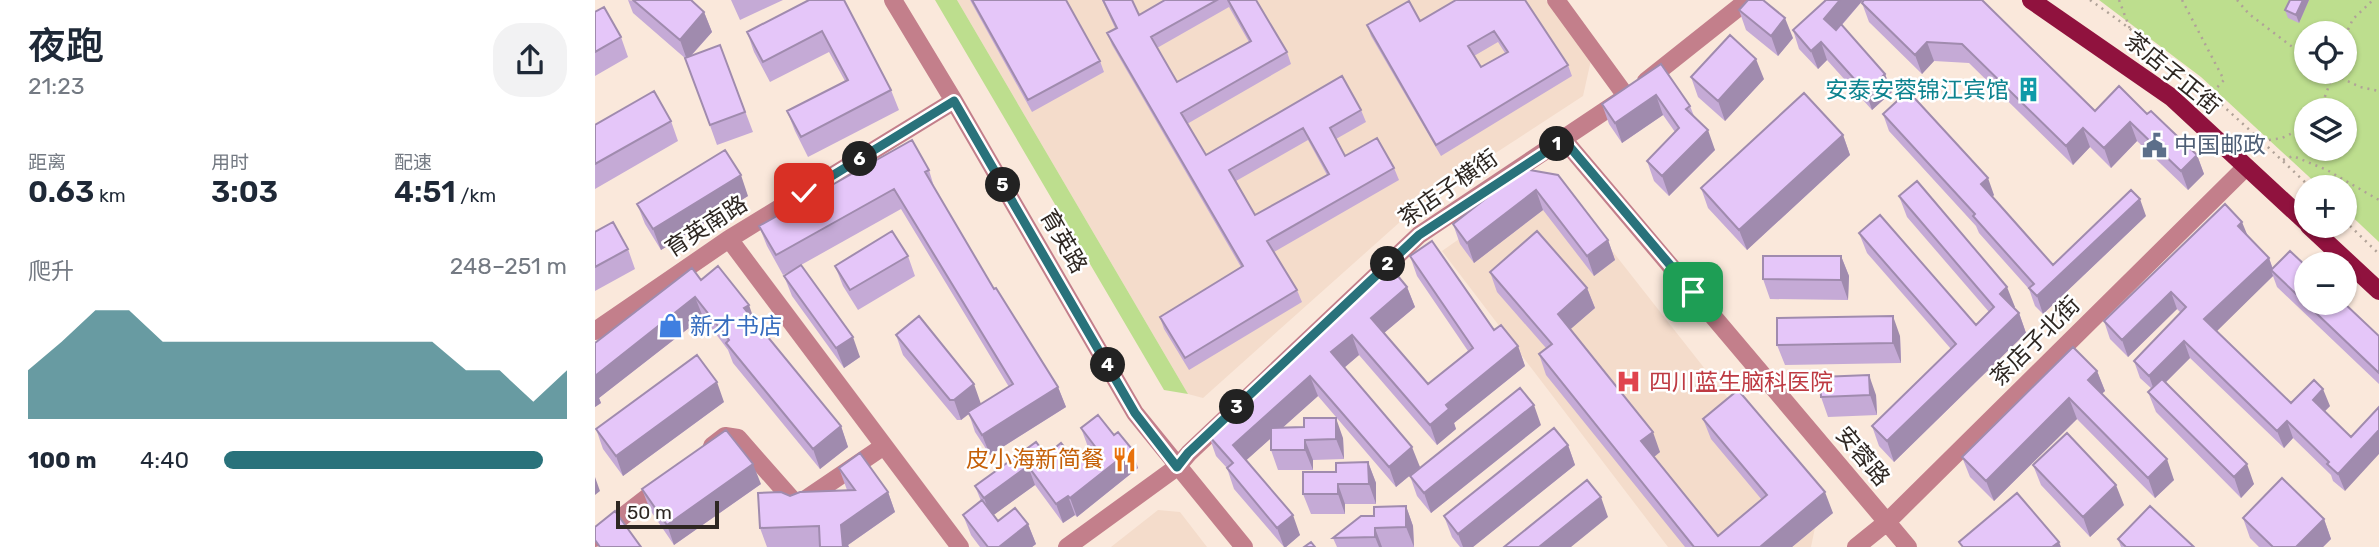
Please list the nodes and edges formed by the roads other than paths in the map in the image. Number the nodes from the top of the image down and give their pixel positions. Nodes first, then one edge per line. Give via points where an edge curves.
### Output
1 (893, 0) edge
2 (1556, 0) edge
3 (1748, 0) edge
4 (2031, 0) edge
5 (1626, 96) junction
6 (954, 101) junction
7 (1564, 140) junction
8 (2246, 167) junction
9 (2294, 212) edge
10 (2322, 238) edge
11 (729, 239) junction
12 (2379, 291) edge
13 (595, 331) edge
14 (884, 446) junction
15 (703, 453) edge
16 (1177, 467) junction
17 (682, 470) edge
18 (1887, 522) junction
19 (595, 538) edge
20 (960, 547) edge
21 (1067, 547) edge
22 (1244, 547) edge
23 (1856, 547) edge
24 (1908, 547) edge

1 - 6 street, 育英路
2 - 5 street
3 - 5 street, 茶店子横街
4 - 8 main road, 茶店子正街 via 2171,97
5 - 7 street, 茶店子横街
6 - 11 street, 育英南路
6 - 16 street, 育英路 via 1135,413
7 - 16 street, 茶店子横街 via 1419,235
7 - 18 street, 安蓉路
8 - 9 main road, 茶店子正街
8 - 18 street, 茶店子北街
10 - 12 main road, 茶店子正街
11 - 13 street, 育英南路
11 - 14 street
14 - 15 street via 797,505 739,438 725,436
14 - 20 street
16 - 21 street, 茶店子横街
16 - 22 street, 育英路
17 - 19 street
18 - 23 street, 茶店子北街
18 - 24 street, 安蓉路

